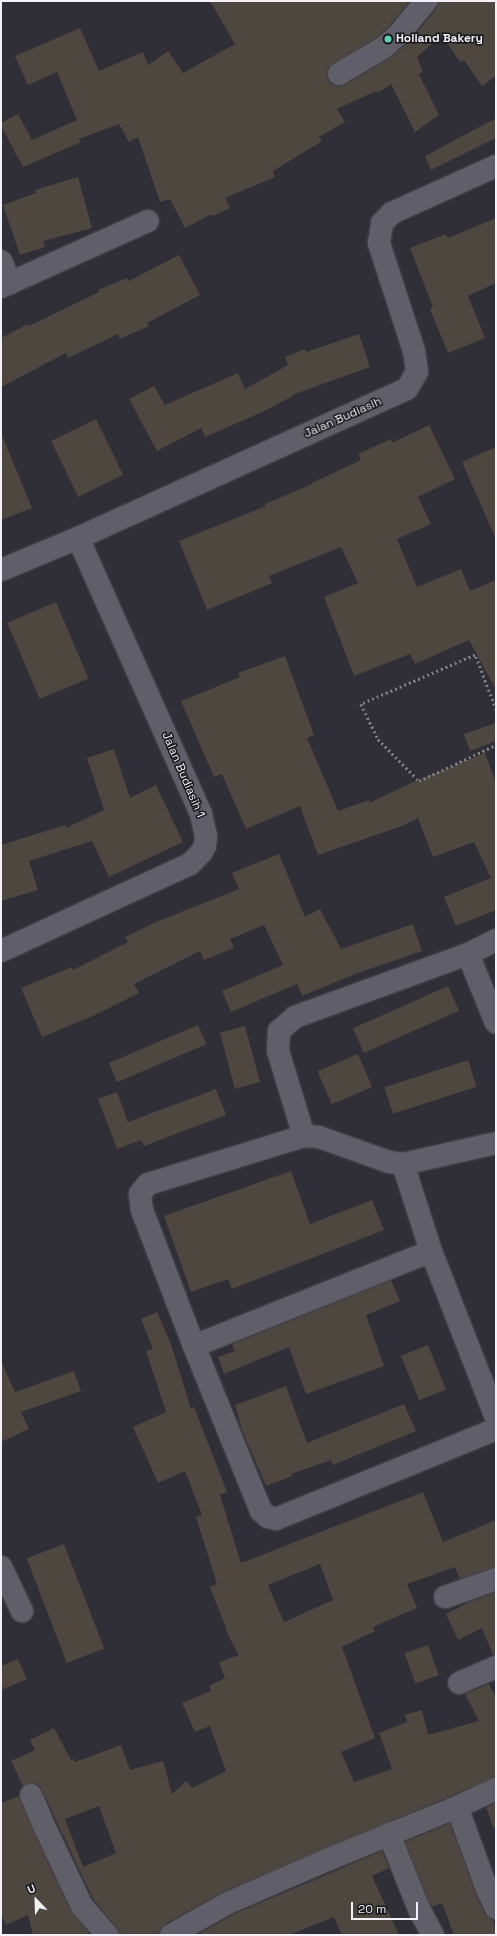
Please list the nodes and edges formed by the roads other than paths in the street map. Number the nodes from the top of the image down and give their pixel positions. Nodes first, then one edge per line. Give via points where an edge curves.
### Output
1 (426, 1) edge
2 (339, 74) dead end
3 (496, 166) edge
4 (148, 221) dead end
5 (1, 261) edge
6 (6, 285) edge
7 (78, 538) junction
8 (1, 570) edge
9 (496, 940) edge
10 (1, 951) edge
11 (468, 954) junction
12 (496, 1023) edge
13 (304, 1136) junction
14 (496, 1143) edge
15 (403, 1164) junction
16 (430, 1251) junction
17 (194, 1346) junction
18 (496, 1418) edge
19 (496, 1429) edge
20 (1, 1567) edge
21 (496, 1579) edge
22 (445, 1597) dead end
23 (22, 1611) dead end
24 (496, 1668) edge
25 (459, 1683) dead end
26 (496, 1789) edge
27 (31, 1795) dead end
28 (457, 1807) junction
29 (389, 1834) junction
30 (496, 1908) edge
31 (106, 1935) edge
32 (170, 1935) edge
33 (433, 1935) edge

1 - 2 street via 399,34 382,48
3 - 7 street, Jalan Budiasih via 392,213 382,223 379,243 414,351 416,372 407,389
4 - 6 street
5 - 6 street
7 - 8 street, Jalan Budiasih
7 - 10 street, Jalan Budiasih 1 via 201,814 206,836 205,846 190,864
9 - 11 street
11 - 12 street
11 - 13 street via 295,1017 279,1031 278,1051
13 - 15 street via 319,1137 389,1162
13 - 17 street via 148,1184 140,1194 142,1210
14 - 15 street
15 - 16 street
16 - 17 street
16 - 18 street
17 - 19 street via 261,1511 268,1517 276,1518
20 - 23 street
21 - 22 street
24 - 25 street
26 - 28 street
27 - 31 street via 82,1906
28 - 29 street
28 - 30 street
29 - 32 street via 228,1903
29 - 33 street via 419,1909

